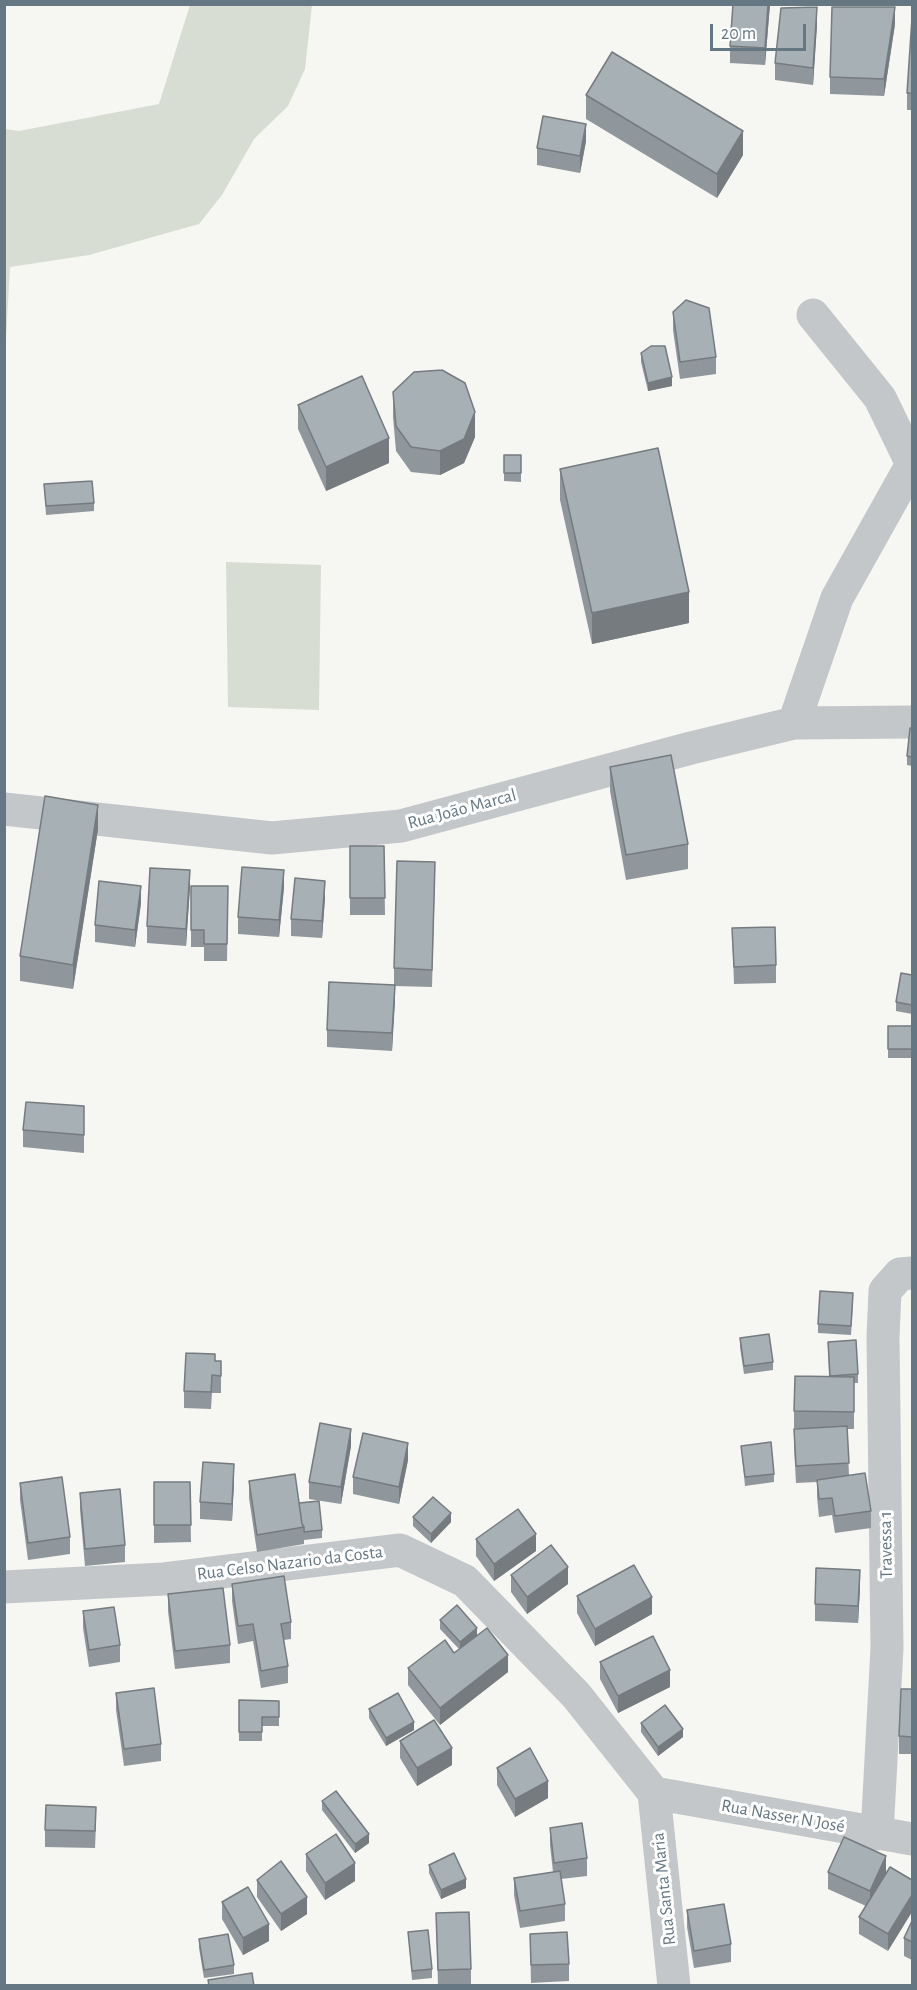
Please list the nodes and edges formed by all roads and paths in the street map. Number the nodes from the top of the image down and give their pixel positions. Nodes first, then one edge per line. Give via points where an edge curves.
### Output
1 (813, 315) dead end
2 (794, 723) junction
3 (912, 723) edge
4 (4, 808) edge
5 (912, 1274) edge
6 (4, 1587) edge
7 (654, 1793) junction
8 (877, 1834) junction
9 (912, 1839) edge
10 (675, 1986) edge

1 - 2 street via 880,398 912,464 837,597
2 - 3 street, Rua João Marcal
2 - 4 street, Rua João Marcal via 400,826 272,838
5 - 8 street, Travessa 1 via 900,1274 885,1291 882,1337 887,1648
6 - 7 street, Rua Celso Nazario da Costa via 164,1579 400,1550 465,1581 576,1695
7 - 8 street, Rua Nasser N José
7 - 10 street, Rua Santa Maria
8 - 9 street, Rua Nasser N José

